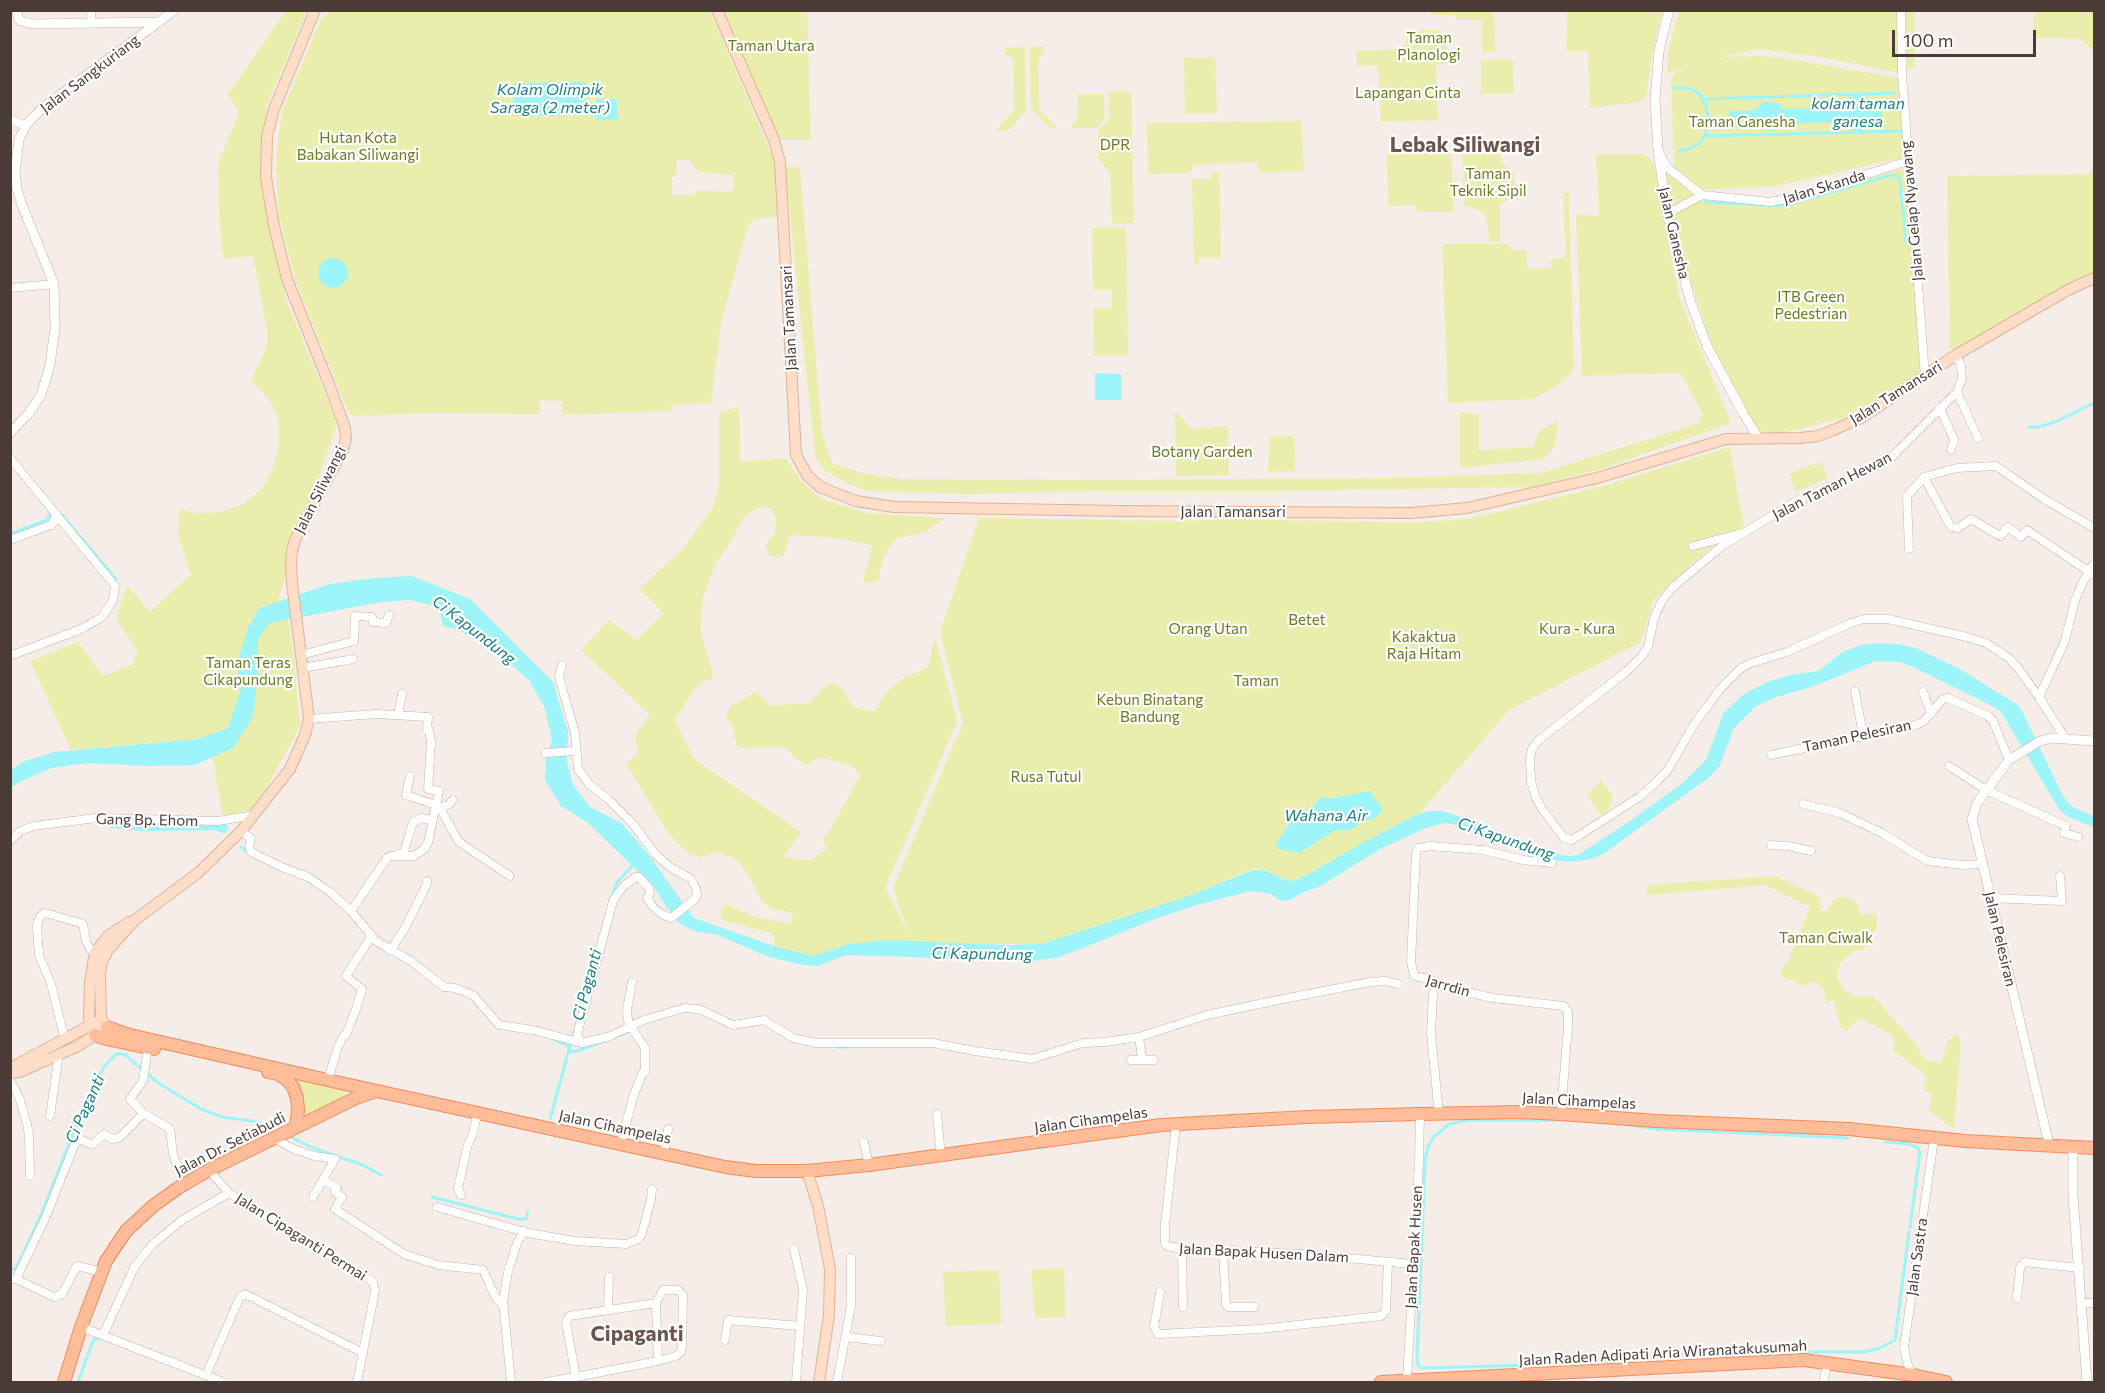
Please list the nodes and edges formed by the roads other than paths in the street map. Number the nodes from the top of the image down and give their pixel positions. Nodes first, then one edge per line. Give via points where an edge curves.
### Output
1 (17, 10) edge
2 (91, 10) edge
3 (175, 10) edge
4 (315, 10) edge
5 (717, 10) edge
6 (1669, 10) edge
7 (1901, 10) edge
8 (10, 21) edge
9 (159, 22) junction
10 (26, 23) junction
11 (91, 23) junction
12 (13, 120) edge
13 (26, 126) junction
14 (1658, 150) junction
15 (1908, 161) junction
16 (1702, 195) junction
17 (1667, 214) junction
18 (2094, 278) edge
19 (54, 284) junction
20 (10, 288) edge
21 (1956, 355) junction
22 (1925, 376) junction
23 (1957, 392) junction
24 (1940, 408) junction
25 (10, 433) edge
26 (1978, 438) dead end
27 (1759, 439) junction
28 (1951, 450) dead end
29 (10, 458) edge
30 (1924, 477) junction
31 (55, 513) junction
32 (2094, 528) edge
33 (1742, 533) junction
34 (10, 540) edge
35 (1693, 546) dead end
36 (1909, 549) dead end
37 (2094, 563) edge
38 (2091, 573) edge
39 (389, 615) dead end
40 (301, 655) junction
41 (10, 657) edge
42 (353, 659) dead end
43 (562, 665) dead end
44 (303, 668) junction
45 (1855, 691) dead end
46 (1923, 692) dead end
47 (402, 694) dead end
48 (2039, 697) junction
49 (1931, 713) junction
50 (398, 715) junction
51 (309, 719) junction
52 (1863, 735) junction
53 (2065, 738) junction
54 (2094, 741) edge
55 (572, 752) junction
56 (546, 753) dead end
57 (1771, 754) dead end
58 (2009, 760) junction
59 (1949, 766) dead end
60 (410, 776) dead end
61 (1986, 790) junction
62 (453, 800) dead end
63 (1803, 804) dead end
64 (437, 807) junction
65 (254, 815) junction
66 (432, 820) junction
67 (241, 831) junction
68 (2078, 837) dead end
69 (10, 841) edge
70 (1770, 845) dead end
71 (1811, 851) dead end
72 (392, 853) dead end
73 (1552, 863) dead end
74 (1983, 864) junction
75 (510, 876) dead end
76 (2060, 876) dead end
77 (427, 881) dead end
78 (1990, 898) junction
79 (351, 911) junction
80 (135, 920) junction
81 (370, 939) junction
82 (390, 951) junction
83 (95, 952) junction
84 (632, 982) dead end
85 (1398, 984) dead end
86 (1433, 993) dead end
87 (104, 1023) junction
88 (631, 1028) junction
89 (93, 1030) junction
90 (1139, 1037) junction
91 (65, 1040) junction
92 (575, 1041) junction
93 (148, 1048) junction
94 (59, 1054) junction
95 (1142, 1059) junction
96 (1154, 1059) dead end
97 (1131, 1060) dead end
98 (10, 1073) edge
99 (328, 1080) junction
100 (10, 1081) edge
101 (377, 1090) junction
102 (142, 1112) junction
103 (478, 1112) junction
104 (937, 1114) dead end
105 (1420, 1114) junction
106 (1439, 1114) junction
107 (1561, 1114) junction
108 (50, 1116) dead end
109 (1176, 1124) junction
110 (293, 1128) junction
111 (668, 1129) dead end
112 (273, 1137) junction
113 (1934, 1139) junction
114 (864, 1142) dead end
115 (621, 1144) junction
116 (2049, 1144) junction
117 (2073, 1146) junction
118 (2094, 1148) edge
119 (664, 1154) junction
120 (941, 1156) junction
121 (177, 1165) dead end
122 (868, 1165) junction
123 (209, 1170) junction
124 (807, 1170) junction
125 (30, 1176) dead end
126 (324, 1180) junction
127 (652, 1189) dead end
128 (229, 1193) junction
129 (461, 1196) dead end
130 (313, 1197) dead end
131 (437, 1207) dead end
132 (524, 1231) junction
133 (794, 1249) dead end
134 (1182, 1249) junction
135 (1223, 1251) junction
136 (851, 1258) dead end
137 (1388, 1262) junction
138 (1413, 1264) junction
139 (2080, 1268) junction
140 (102, 1272) junction
141 (609, 1277) dead end
142 (13, 1280) edge
143 (1160, 1292) dead end
144 (2018, 1298) dead end
145 (656, 1303) junction
146 (2082, 1303) junction
147 (2094, 1303) edge
148 (1183, 1307) dead end
149 (1254, 1307) dead end
150 (504, 1308) junction
151 (608, 1310) junction
152 (800, 1326) junction
153 (81, 1327) junction
154 (104, 1335) junction
155 (846, 1336) junction
156 (725, 1340) dead end
157 (881, 1341) dead end
158 (363, 1353) junction
159 (658, 1361) junction
160 (1827, 1362) junction
161 (206, 1375) junction
162 (1913, 1375) junction
163 (576, 1377) junction
164 (1407, 1381) edge
165 (64, 1383) edge
166 (223, 1383) edge
167 (357, 1383) edge
168 (511, 1383) edge
169 (546, 1383) edge
170 (796, 1383) edge
171 (819, 1383) edge
172 (837, 1383) edge
173 (1381, 1383) edge
174 (1823, 1383) edge
175 (1946, 1383) edge
176 (2087, 1383) edge

1 - 10 street via 18,18
2 - 11 street
3 - 9 street, Jalan Sangkuriang
4 - 40 main road, Jalan Siliwangi via 274,109 267,136 266,177 287,279 346,438 295,540 291,564
5 - 27 main road, Jalan Tamansari via 779,156 796,454 807,475 820,486 856,501 894,507 1411,513 1517,498 1726,439
6 - 14 street, Jalan Ganesha via 1659,51 1656,89
7 - 15 street, Jalan Gelap Nyawang
8 - 10 street
9 - 11 street
9 - 13 street, Jalan Sangkuriang via 42,108
10 - 11 street
12 - 13 street
13 - 19 street, Jalan Sangkuriang via 19,139 17,189
14 - 16 street via 1668,168
14 - 17 street, Jalan Ganesha
15 - 16 street, Jalan Skanda via 1782,201
15 - 22 street, Jalan Gelap Nyawang
16 - 17 street
17 - 27 street, Jalan Ganesha via 1707,346
18 - 21 main road, Jalan Tamansari
19 - 20 street
19 - 25 street, Jalan Sangkuriang via 55,328 41,395
21 - 22 main road, Jalan Tamansari
21 - 23 street via 1962,379
22 - 27 main road, Jalan Tamansari via 1861,418 1818,436
23 - 24 street, Jalan Taman Hewan
23 - 26 street
24 - 28 street via 1954,440
24 - 33 street, Jalan Taman Hewan via 1889,460 1795,502
29 - 31 street
30 - 32 street via 1957,468 1996,465 2044,500
30 - 36 street via 1907,496
30 - 38 street via 1951,527 1958,528 1971,519 2000,536 2008,527 2021,537 2027,530
31 - 34 street via 51,525
31 - 41 street via 113,581 113,600 102,617 90,625
33 - 35 street
33 - 48 street, Jalan Taman Hewan via 1672,588 1654,618 1648,647 1642,656 1532,749 1530,771 1536,798 1564,838 1572,840 1581,835 1659,780 1695,723 1741,668 1858,621 1888,619 1986,644 2018,667
37 - 38 street
38 - 48 street via 2075,600 2066,640
39 - 40 street via 387,623 355,616 354,641
40 - 44 main road, Jalan Siliwangi
42 - 44 street
43 - 55 street via 559,677 575,733
44 - 51 main road, Jalan Siliwangi
45 - 52 street
46 - 49 street
47 - 50 street
48 - 53 street
49 - 52 street, Taman Pelesiran via 1916,725
49 - 58 street, Taman Pelesiran via 1948,698 1988,717 1999,731
50 - 51 street
50 - 64 street via 428,717 428,789 439,791
51 - 65 main road, Jalan Siliwangi via 290,769
52 - 57 street, Taman Pelesiran
53 - 54 street
53 - 58 street, Jalan Pelesiran via 2040,741
55 - 56 street
55 - 92 street via 590,785 627,818 656,855 691,879 697,895 673,918 653,907 647,898 649,888 636,877 610,901
58 - 61 street, Jalan Pelesiran
59 - 61 street
60 - 64 street via 406,795
61 - 68 street via 2066,826 2063,837
61 - 74 street, Jalan Pelesiran via 1972,819
62 - 64 street
63 - 74 street via 1840,813 1927,861
64 - 66 street
64 - 75 street via 459,842
65 - 67 main road, Jalan Siliwangi
65 - 69 street, Gang Bp. Ehom via 218,821 96,818 34,826 20,831
66 - 72 street via 422,818 413,822 403,855
66 - 79 street via 424,849 414,856 390,855
67 - 79 street via 251,838 252,852 308,877
67 - 80 main road, Jalan Siliwangi via 198,873
70 - 71 street
73 - 107 street, Jarrdin via 1483,850 1418,848 1411,966 1414,976 1442,986 1493,998 1564,1006 1568,1026
74 - 78 street, Jalan Pelesiran
76 - 78 street via 2062,901
77 - 82 street
78 - 116 street, Jalan Pelesiran via 2007,949
79 - 81 street
80 - 83 main road, Jalan Siliwangi via 108,936
80 - 87 main road, Jalan Siliwangi via 102,962
81 - 82 street
81 - 99 street via 346,976 362,988
82 - 92 street via 411,961 444,987 473,995 499,1025
83 - 89 main road via 90,982
83 - 91 street via 86,942 83,924 44,913 39,918 39,955
84 - 88 street via 627,1010
85 - 90 street via 1370,982 1278,1000 1207,1015
86 - 106 street via 1431,1034
87 - 89 main road
87 - 99 main road, Jalan Cihampelas via 130,1035
88 - 90 street via 665,1012 699,1009 733,1025 764,1020 793,1038 816,1043 933,1043 1032,1059 1083,1043
88 - 92 street via 597,1040
88 - 115 street via 645,1048 645,1072 633,1097
89 - 91 main road
89 - 93 main road via 106,1039
89 - 94 main road
90 - 95 street
91 - 98 main road via 16,1065
93 - 102 street via 143,1081 130,1099
93 - 110 main road via 278,1074 293,1087 297,1098
94 - 98 main road
94 - 108 street
95 - 96 street
95 - 97 street
99 - 101 main road, Jalan Cihampelas
100 - 125 street via 27,1124
101 - 103 main road, Jalan Cihampelas
101 - 110 main road, Jalan Dr. Setiabudi
102 - 121 street via 170,1129
102 - 142 street via 119,1138 104,1134 92,1145 76,1141 45,1219
103 - 115 main road, Jalan Cihampelas
103 - 129 street via 458,1188
104 - 120 street
105 - 106 main road, Jalan Cihampelas
105 - 109 main road, Jalan Cihampelas
105 - 138 street, Jalan Bapak Husen
106 - 107 main road, Jalan Cihampelas
107 - 113 main road, Jalan Cihampelas via 1849,1129
109 - 120 main road, Jalan Cihampelas
109 - 134 street, Jalan Bapak Husen Dalam via 1165,1244
110 - 112 main road, Jalan Dr. Setiabudi
111 - 119 street
112 - 123 main road, Jalan Dr. Setiabudi
112 - 126 street via 294,1149 335,1159
113 - 116 main road, Jalan Cihampelas
113 - 162 street, Jalan Sastra via 1904,1347
114 - 122 street
115 - 119 main road, Jalan Cihampelas
116 - 117 main road, Jalan Cihampelas
117 - 118 main road, Jalan Cihampelas
117 - 139 street
119 - 124 main road, Jalan Cihampelas via 746,1169
120 - 122 main road, Jalan Cihampelas
122 - 124 main road, Jalan Cihampelas
123 - 128 street, Jalan Cipaganti Permai
123 - 140 main road, Jalan Dr. Setiabudi via 153,1206 126,1231
124 - 171 main road via 830,1269 829,1315
126 - 130 street
126 - 150 street via 337,1188 335,1192 342,1197 336,1210 404,1254 438,1265 483,1270
127 - 132 street via 642,1233 626,1245
128 - 154 street via 182,1220 153,1245 135,1266
128 - 158 street, Jalan Cipaganti Permai via 373,1282 375,1291
131 - 132 street
132 - 150 street via 508,1272
133 - 152 street via 803,1290
134 - 135 street, Jalan Bapak Husen Dalam
134 - 148 street
135 - 137 street, Jalan Bapak Husen Dalam
135 - 149 street via 1226,1305
136 - 155 street via 851,1306
137 - 138 street, Jalan Bapak Husen Dalam
137 - 143 street via 1386,1311 1381,1316 1260,1329 1158,1334 1154,1327
138 - 164 street, Jalan Bapak Husen
139 - 144 street via 2024,1262
139 - 146 street
140 - 142 street via 77,1266 62,1294 54,1297
140 - 153 main road, Jalan Dr. Setiabudi
141 - 151 street
145 - 151 street
145 - 159 street
145 - 159 street via 665,1289 678,1290 683,1295 681,1352
146 - 147 street
146 - 176 street
150 - 168 street
151 - 163 street via 567,1318
152 - 156 street via 728,1320
152 - 170 street
153 - 154 street
153 - 165 main road, Jalan Dr. Setiabudi
154 - 161 street
155 - 157 street
155 - 172 street
158 - 161 street via 245,1294 240,1297
158 - 167 street, Jalan Cipaganti Permai
159 - 163 street
160 - 162 main road, Jalan Raden Adipati Aria Wiranatakusumah
160 - 164 main road, Jalan Raden Adipati Aria Wiranatakusumah via 1804,1360
160 - 174 street
161 - 166 street
162 - 175 main road, Jalan Raden Adipati Aria Wiranatakusumah
163 - 169 street
164 - 173 main road, Jalan Raden Adipati Aria Wiranatakusumah

